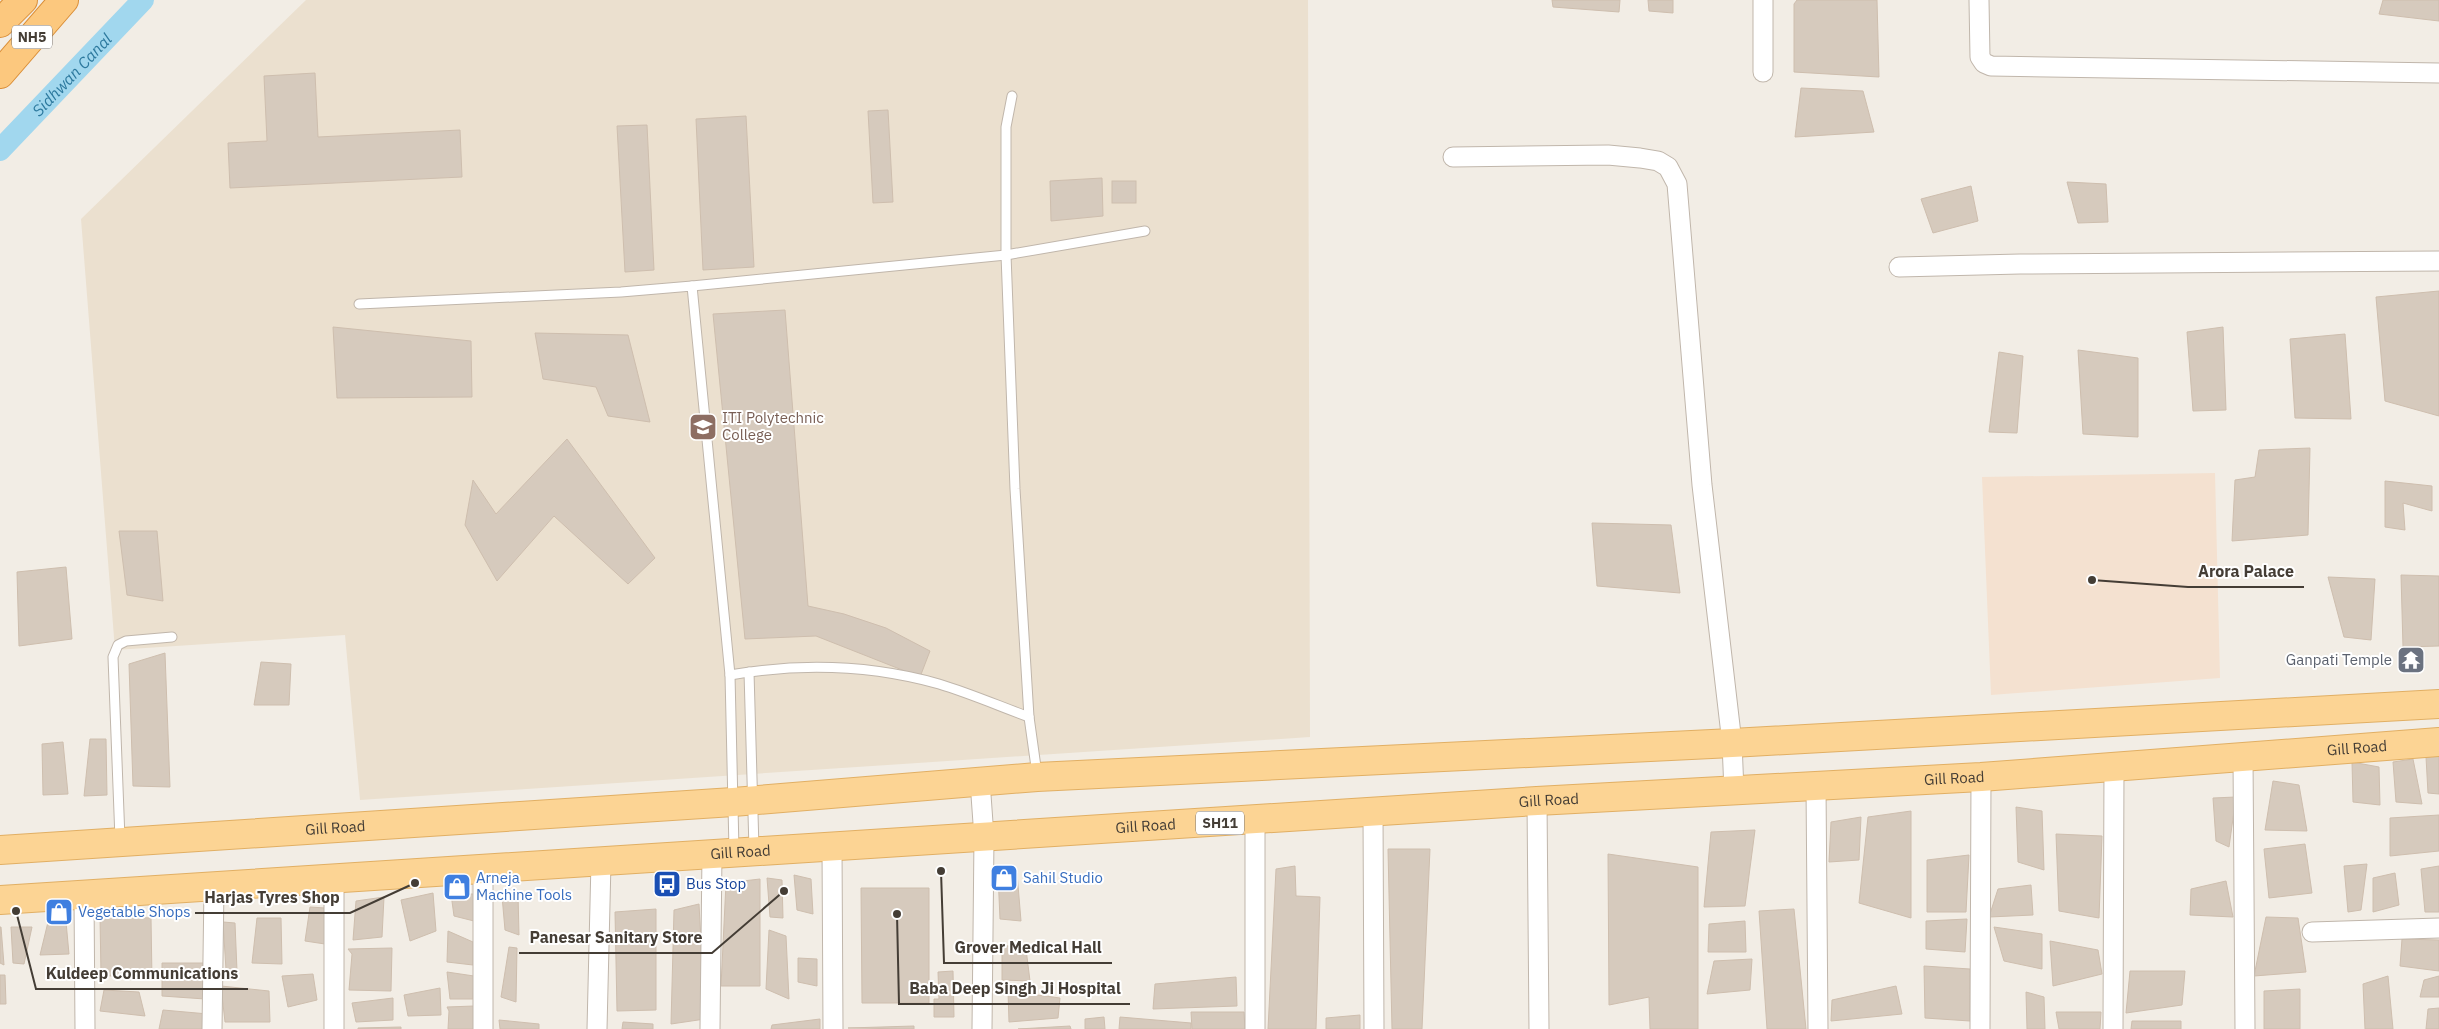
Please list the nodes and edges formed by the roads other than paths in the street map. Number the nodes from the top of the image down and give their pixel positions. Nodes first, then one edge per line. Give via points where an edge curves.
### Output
1 (23, 0) edge
2 (64, 0) edge
3 (1763, 0) edge
4 (1979, 0) edge
5 (0, 23) edge
6 (1763, 72) dead end
7 (2439, 73) edge
8 (0, 74) edge
9 (1012, 96) dead end
10 (1453, 157) dead end
11 (1145, 231) dead end
12 (1006, 255) junction
13 (2439, 262) edge
14 (1899, 267) dead end
15 (692, 286) junction
16 (359, 304) dead end
17 (172, 637) dead end
18 (749, 672) junction
19 (730, 676) junction
20 (2439, 704) edge
21 (1029, 717) junction
22 (2439, 742) edge
23 (1732, 743) junction
24 (2242, 758) junction
25 (2114, 768) junction
26 (1037, 777) junction
27 (1981, 777) junction
28 (980, 781) junction
29 (1816, 786) junction
30 (1734, 791) junction
31 (744, 801) junction
32 (1537, 802) junction
33 (1373, 812) junction
34 (1255, 820) junction
35 (984, 837) junction
36 (120, 842) junction
37 (832, 847) junction
38 (0, 850) edge
39 (734, 853) junction
40 (601, 862) junction
41 (483, 870) junction
42 (334, 880) junction
43 (214, 887) junction
44 (84, 894) junction
45 (0, 900) edge
46 (2439, 928) edge
47 (2312, 932) dead end
48 (85, 1029) edge
49 (212, 1029) edge
50 (334, 1029) edge
51 (483, 1029) edge
52 (597, 1029) edge
53 (710, 1029) edge
54 (833, 1029) edge
55 (982, 1029) edge
56 (1255, 1029) edge
57 (1374, 1029) edge
58 (1539, 1029) edge
59 (1818, 1029) edge
60 (1980, 1029) edge
61 (2113, 1029) edge
62 (2245, 1029) edge

1 - 5 highway, NH5
2 - 8 highway, NH5
3 - 6 street
4 - 7 street via 1980,57 1984,64 1990,66
9 - 12 lane via 1006,127
10 - 23 street via 1608,155 1658,161 1674,175 1702,485
11 - 12 lane
12 - 15 lane
12 - 21 lane via 1015,488
13 - 14 street
15 - 16 lane
15 - 19 lane
17 - 36 lane via 126,641 118,645 113,657
18 - 19 lane
18 - 21 lane via 795,667 871,670 939,684
18 - 31 lane
19 - 31 lane
20 - 23 main road, Gill Road
21 - 26 lane
22 - 24 main road, Gill Road / SH11
23 - 26 main road, Gill Road
23 - 30 street
24 - 25 main road, Gill Road / SH11
24 - 62 street
25 - 27 main road, Gill Road / SH11
25 - 61 street
26 - 28 main road, Gill Road
27 - 29 main road, Gill Road / SH11
27 - 60 street
28 - 31 main road, Gill Road
28 - 35 street
29 - 30 main road, Gill Road / SH11
29 - 59 street
30 - 32 main road, Gill Road / SH11
31 - 36 main road, Gill Road
31 - 39 lane
31 - 39 lane
32 - 33 main road, Gill Road / SH11
32 - 58 street
33 - 34 main road, Gill Road / SH11
33 - 57 street
34 - 35 main road, Gill Road / SH11
34 - 56 street
35 - 37 main road, Gill Road / SH11
35 - 55 street
36 - 38 main road, Gill Road
37 - 39 main road, Gill Road / SH11
37 - 54 street
39 - 40 main road, Gill Road / SH11
39 - 53 street
40 - 41 main road, Gill Road / SH11
40 - 52 street
41 - 42 main road, Gill Road / SH11
41 - 51 street
42 - 43 main road, Gill Road / SH11
42 - 50 street
43 - 44 main road, Gill Road / SH11
43 - 49 street
44 - 45 main road, Gill Road / SH11
44 - 48 street
46 - 47 street

